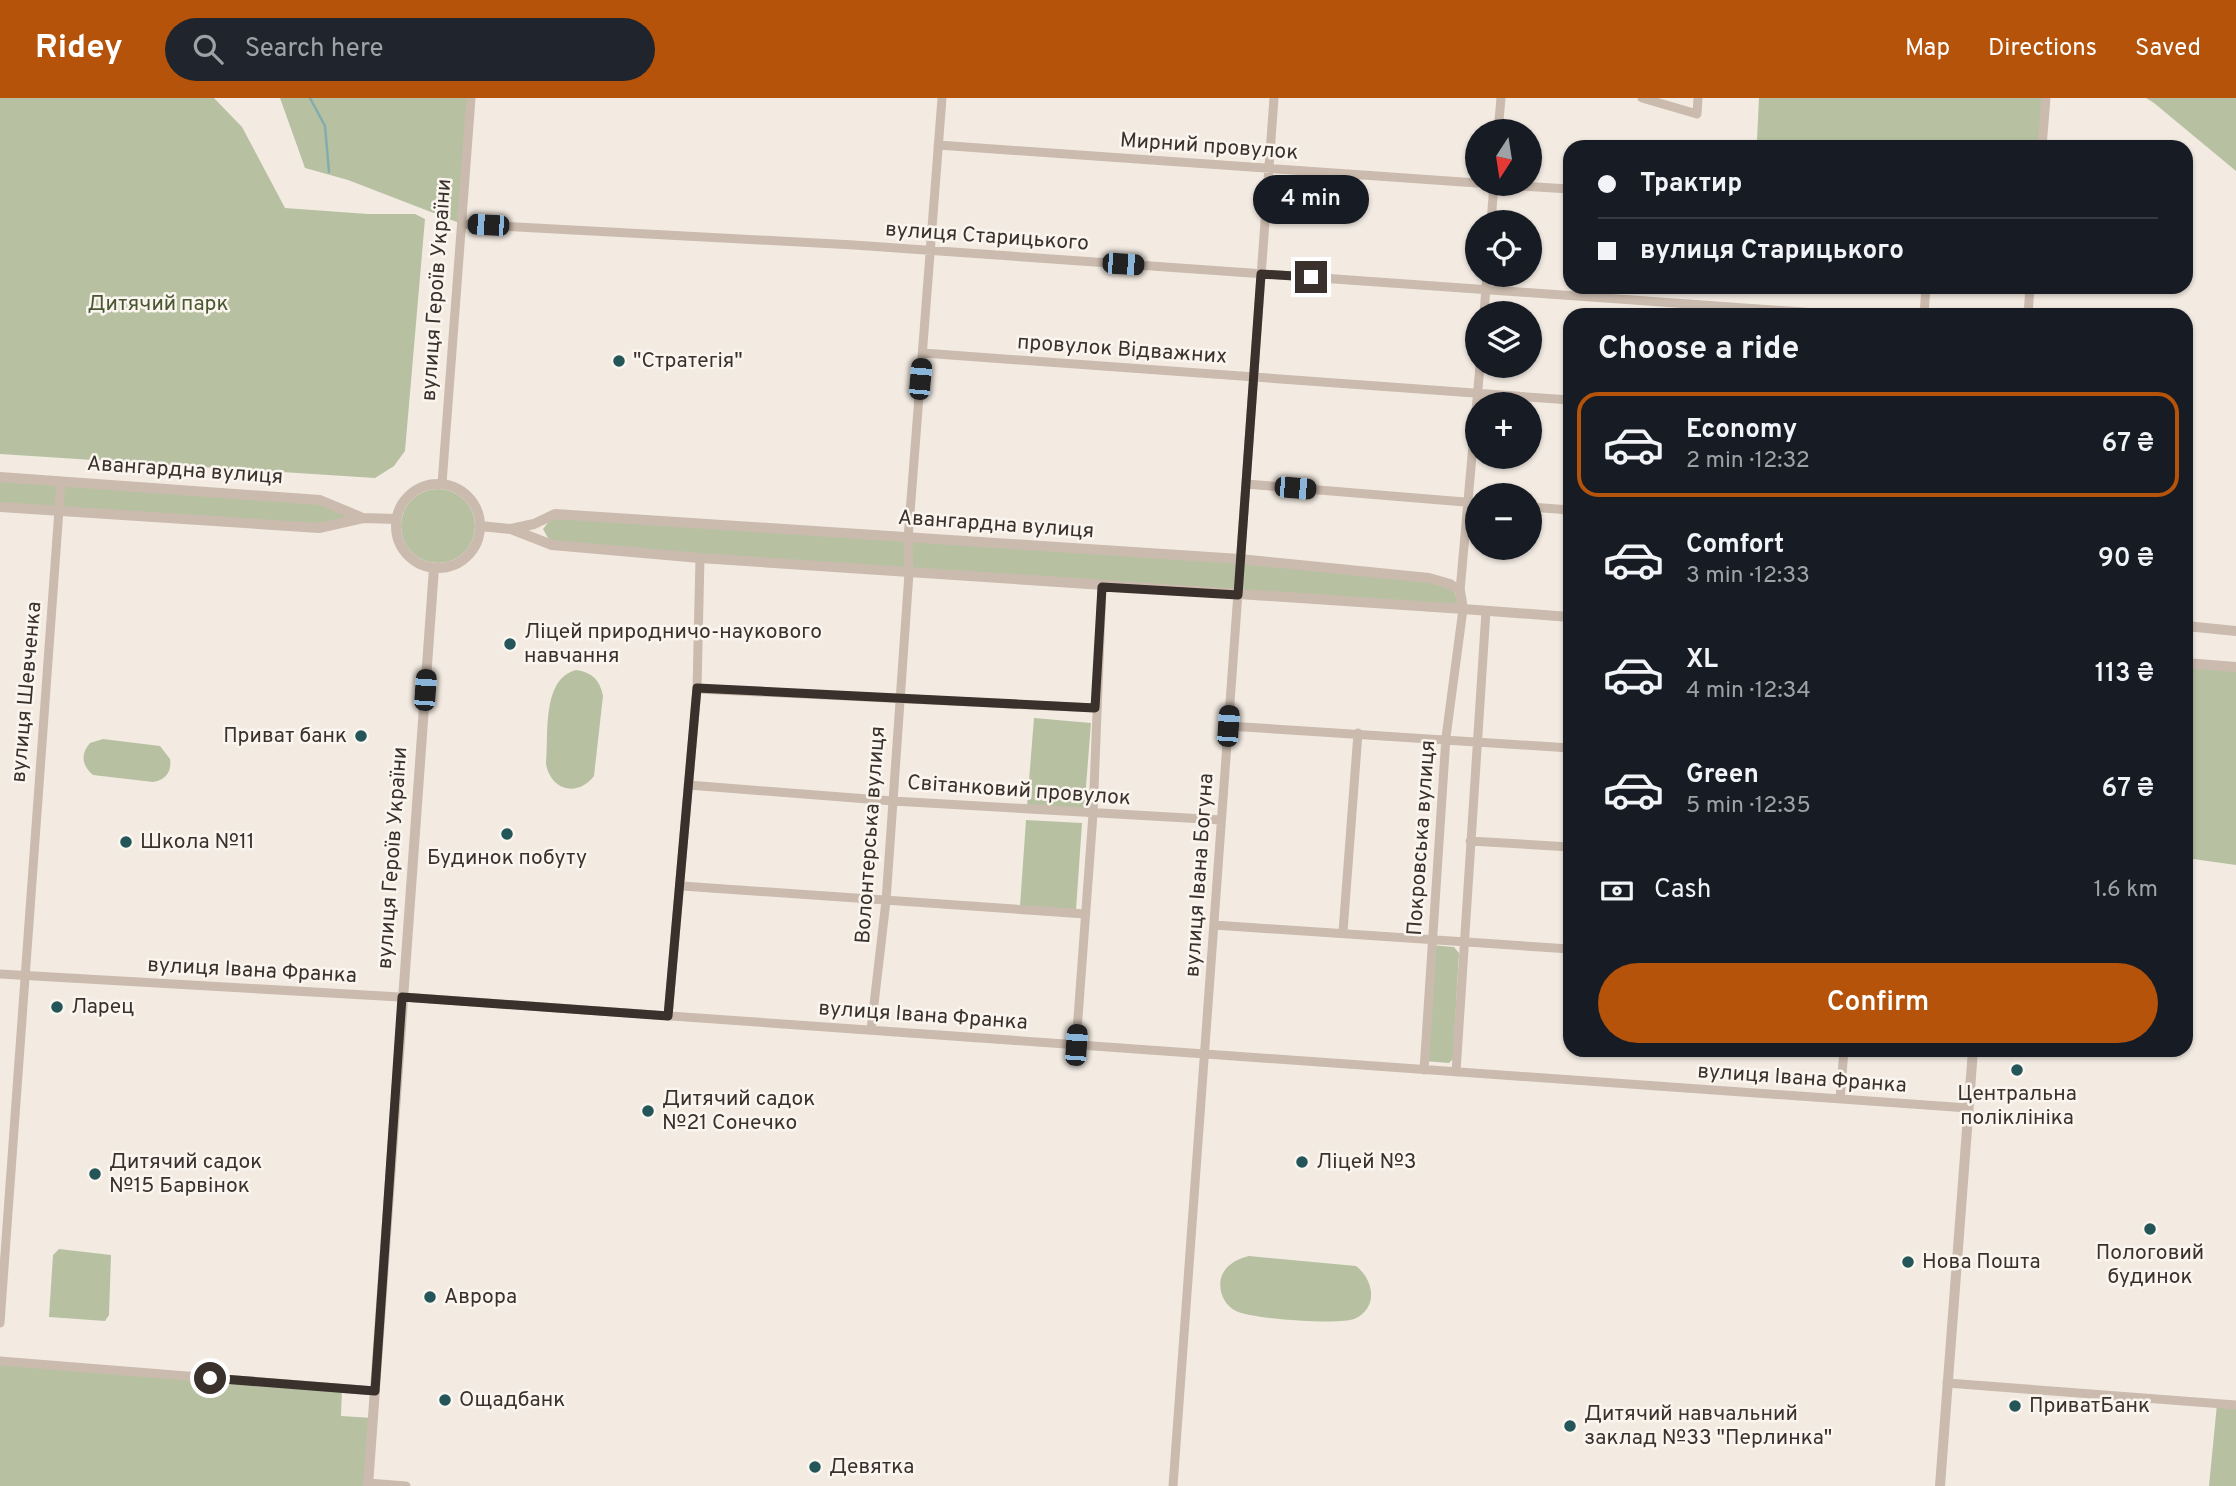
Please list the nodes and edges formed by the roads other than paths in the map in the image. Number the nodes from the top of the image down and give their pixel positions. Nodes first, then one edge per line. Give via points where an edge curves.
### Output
1 (471, 98) edge
2 (942, 98) edge
3 (1274, 98) edge
4 (1501, 98) edge
5 (1642, 98) edge
6 (1698, 98) edge
7 (2046, 98) edge
8 (1500, 119) edge
9 (2043, 140) edge
10 (938, 145) junction
11 (1269, 169) junction
12 (1465, 182) edge
13 (1542, 187) edge
14 (1563, 189) edge
15 (462, 224) junction
16 (930, 251) junction
17 (1261, 274) junction
18 (1486, 287) edge
19 (1486, 290) junction
20 (1485, 301) edge
21 (1744, 308) edge
22 (923, 353) junction
23 (1254, 377) junction
24 (1465, 393) edge
25 (1542, 398) edge
26 (1563, 400) edge
27 (0, 477) edge
28 (61, 482) junction
29 (442, 484) junction
30 (1246, 485) junction
31 (1465, 502) edge
32 (0, 506) edge
33 (1542, 508) edge
34 (1563, 509) edge
35 (59, 510) junction
36 (363, 517) junction
37 (396, 519) junction
38 (480, 526) junction
39 (511, 529) junction
40 (908, 539) junction
41 (1465, 557) edge
42 (700, 558) junction
43 (1240, 559) junction
44 (434, 568) junction
45 (909, 573) junction
46 (1102, 587) junction
47 (1460, 591) junction
48 (1238, 595) junction
49 (1463, 609) junction
50 (1486, 611) junction
51 (1563, 616) edge
52 (2193, 627) edge
53 (2236, 631) edge
54 (2193, 664) edge
55 (2236, 667) edge
56 (697, 688) junction
57 (898, 698) junction
58 (1095, 708) junction
59 (1228, 726) junction
60 (1358, 733) junction
61 (1446, 737) junction
62 (1475, 741) junction
63 (1563, 747) edge
64 (688, 785) junction
65 (893, 801) junction
66 (1093, 814) junction
67 (1221, 821) junction
68 (1470, 841) junction
69 (1563, 847) edge
70 (682, 886) junction
71 (886, 901) junction
72 (1085, 914) junction
73 (1214, 925) junction
74 (1343, 932) junction
75 (1433, 939) junction
76 (1464, 941) junction
77 (1563, 948) edge
78 (0, 974) edge
79 (23, 975) junction
80 (402, 997) junction
81 (668, 1016) junction
82 (871, 1030) junction
83 (1076, 1045) junction
84 (1205, 1054) junction
85 (1843, 1057) edge
86 (1972, 1057) edge
87 (1424, 1070) junction
88 (1456, 1072) junction
89 (1840, 1099) junction
90 (1968, 1108) junction
91 (0, 1323) edge
92 (0, 1362) edge
93 (1947, 1382) junction
94 (375, 1391) junction
95 (2236, 1405) edge
96 (368, 1485) edge
97 (406, 1486) edge
98 (1173, 1486) edge
99 (1940, 1486) edge

1 - 15 street, вулиця Героїв України
2 - 10 street, Волонтерська вулиця
3 - 11 street, вулиця Івана Богуна
4 - 8 street
5 - 6 street via 1697,114
7 - 9 street
10 - 11 street, Мирний провулок
10 - 16 street, Волонтерська вулиця
11 - 12 street, Мирний провулок
11 - 17 street, вулиця Івана Богуна
13 - 14 street
15 - 16 street, вулиця Старицького
15 - 29 street, вулиця Героїв України
16 - 17 street, вулиця Старицького
16 - 22 street, Волонтерська вулиця
17 - 19 street, вулиця Старицького
17 - 23 street, вулиця Івана Богуна
18 - 19 street
19 - 20 street
19 - 21 street, вулиця Старицького
22 - 23 street, провулок Відважних
22 - 40 street, Волонтерська вулиця
23 - 24 street, провулок Відважних
23 - 30 street, вулиця Івана Богуна
25 - 26 street, провулок Відважних
27 - 28 street, Авангардна вулиця
28 - 35 street, вулиця Шевченка
28 - 36 street, Авангардна вулиця via 320,500
29 - 37 street via 412,493
29 - 38 street via 469,498
30 - 31 street
30 - 43 street, вулиця Івана Богуна
32 - 35 street, Авангардна вулиця
33 - 34 street
35 - 36 street, Авангардна вулиця via 319,528
35 - 79 street, вулиця Шевченка
36 - 37 street, Авангардна вулиця
37 - 44 street via 402,548 416,562
38 - 39 street, Авангардна вулиця
38 - 44 street via 476,545 463,560
39 - 40 street, Авангардна вулиця via 555,514
39 - 42 street, Авангардна вулиця via 552,545
40 - 43 street, Авангардна вулиця
40 - 45 street, Волонтерська вулиця
41 - 47 street
42 - 45 street, Авангардна вулиця
42 - 56 street
43 - 47 street, Авангардна вулиця via 1406,574 1450,584
43 - 48 street, вулиця Івана Богуна
44 - 80 street, вулиця Героїв України
45 - 46 street, Авангардна вулиця
45 - 57 street, Волонтерська вулиця
46 - 48 street, Авангардна вулиця
46 - 58 street
47 - 49 street
48 - 49 street, Авангардна вулиця
48 - 59 street, вулиця Івана Богуна
49 - 50 street, Авангардна вулиця
49 - 61 street, Покровська вулиця
50 - 51 street, Авангардна вулиця
50 - 62 street
52 - 53 street
54 - 55 street
56 - 57 street
56 - 64 street
57 - 58 street
57 - 65 street, Волонтерська вулиця
58 - 66 street
59 - 60 street
59 - 67 street, вулиця Івана Богуна
60 - 61 street
60 - 74 street
61 - 62 street
61 - 75 street, Покровська вулиця
62 - 63 street
62 - 68 street
64 - 65 street, Світанковий провулок
64 - 70 street
65 - 66 street, Світанковий провулок
65 - 71 street, Волонтерська вулиця
66 - 67 street, Світанковий провулок
66 - 72 street
67 - 73 street, вулиця Івана Богуна
68 - 69 street
68 - 76 street
70 - 71 street
70 - 81 street
71 - 72 street
71 - 82 street, Волонтерська вулиця
72 - 83 street
73 - 74 street
73 - 84 street, вулиця Івана Богуна
74 - 75 street
75 - 76 street
75 - 87 street, Покровська вулиця
76 - 77 street
76 - 88 street
78 - 79 street, вулиця Івана Франка
79 - 80 street, вулиця Івана Франка
79 - 91 street, вулиця Шевченка
80 - 81 street, вулиця Івана Франка
80 - 94 street, вулиця Героїв України
81 - 82 street, вулиця Івана Франка
82 - 83 street, вулиця Івана Франка
83 - 84 street, вулиця Івана Франка
84 - 87 street, вулиця Івана Франка
84 - 98 street, вулиця Івана Богуна
85 - 89 street
86 - 90 street
87 - 88 street, вулиця Івана Франка
88 - 89 street, вулиця Івана Франка
89 - 90 street, вулиця Івана Франка
90 - 93 street
92 - 94 street
93 - 95 street
93 - 99 street
94 - 96 street, вулиця Героїв України
96 - 97 street

